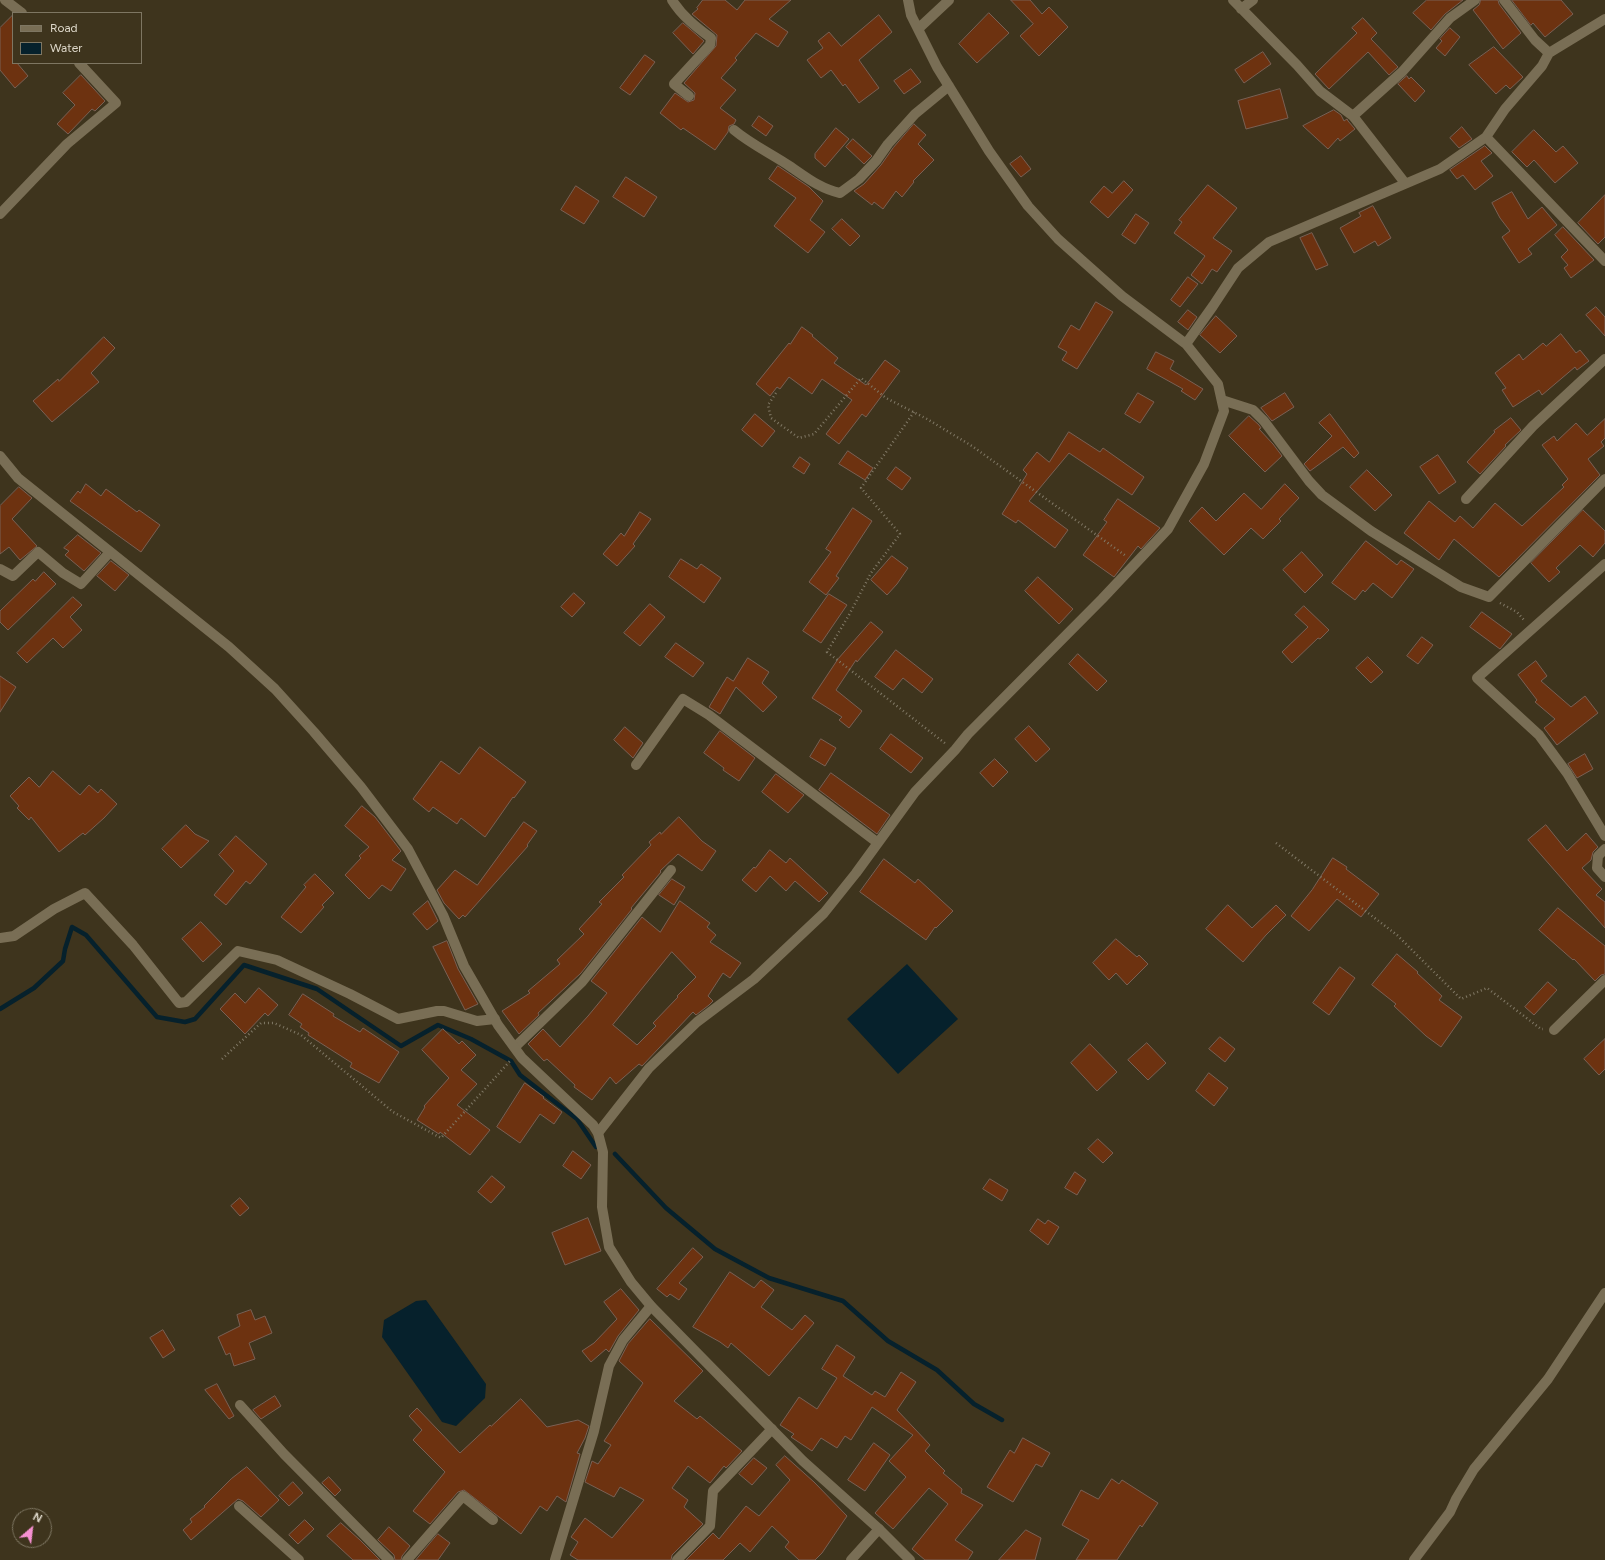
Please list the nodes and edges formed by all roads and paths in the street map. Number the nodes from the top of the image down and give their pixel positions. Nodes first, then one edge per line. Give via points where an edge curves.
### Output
1 (5, 0) edge
2 (672, 0) edge
3 (908, 0) edge
4 (949, 0) edge
5 (1233, 0) edge
6 (1253, 0) edge
7 (1475, 0) edge
8 (1504, 0) edge
9 (1241, 9) junction
10 (21, 12) edge
11 (1605, 19) edge
12 (918, 29) junction
13 (1549, 52) junction
14 (79, 64) edge
15 (949, 86) junction
16 (689, 96) dead end
17 (1353, 116) junction
18 (734, 130) dead end
19 (1486, 137) junction
20 (1405, 183) junction
21 (0, 214) edge
22 (1605, 261) edge
23 (1186, 344) junction
24 (1605, 359) edge
25 (776, 393) dead end
26 (1222, 400) junction
27 (914, 412) junction
28 (0, 456) edge
29 (1605, 478) edge
30 (1466, 499) dead end
31 (110, 552) junction
32 (1136, 563) junction
33 (1605, 564) edge
34 (0, 569) edge
35 (1489, 597) junction
36 (1532, 629) junction
37 (955, 750) junction
38 (636, 765) dead end
39 (1605, 836) edge
40 (878, 842) junction
41 (1276, 844) dead end
42 (1605, 849) edge
43 (671, 870) dead end
44 (1605, 877) edge
45 (0, 938) edge
46 (1605, 980) edge
47 (495, 1019) junction
48 (1554, 1030) joint
49 (515, 1047) junction
50 (222, 1059) dead end
51 (506, 1064) dead end
52 (598, 1133) junction
53 (1605, 1293) edge
54 (651, 1306) junction
55 (240, 1405) dead end
56 (772, 1429) junction
57 (239, 1506) dead end
58 (493, 1520) dead end
59 (879, 1529) junction
60 (299, 1560) edge
61 (388, 1560) edge
62 (407, 1560) edge
63 (555, 1560) edge
64 (677, 1560) edge
65 (851, 1560) edge
66 (910, 1560) edge
67 (1414, 1560) edge

1 - 10 street
2 - 16 street via 678,10 712,38 710,45 674,84
3 - 12 street via 911,15
4 - 12 street
5 - 9 street
6 - 9 street
7 - 17 street via 1450,18 1402,72
8 - 13 street via 1535,40
9 - 17 street via 1320,91
11 - 13 street
12 - 15 street
13 - 19 street via 1542,66 1505,109
14 - 21 street via 116,103 67,144
15 - 18 street via 915,114 859,179 840,193 809,180
15 - 23 street via 989,151 1028,206 1058,239 1122,296
17 - 20 street
19 - 20 street via 1440,169
19 - 22 street
20 - 23 street via 1269,242 1238,268
23 - 26 street via 1218,384
24 - 30 street via 1532,426
25 - 27 path via 768,405 771,418 800,438 814,434 861,378 886,398
26 - 32 street via 1224,411 1204,464 1168,529
26 - 35 street via 1253,410 1322,495 1371,531 1461,586
27 - 32 path via 972,446
27 - 37 path via 861,488 900,534 871,574 827,652
28 - 31 street via 18,478
29 - 35 street
31 - 34 street via 81,584 38,552 13,576
31 - 47 street via 228,647 275,689 361,787 408,849 443,915 464,966
32 - 37 street
33 - 36 street
35 - 36 path via 1517,612
36 - 39 street via 1477,678 1539,735 1567,773
37 - 40 street via 915,792
38 - 40 street via 683,699 709,715
40 - 52 street via 824,913 754,979 697,1022 649,1068
41 - 48 path via 1396,936 1461,999 1487,988 1540,1029
42 - 44 street via 1598,856 1597,868
43 - 49 street via 582,982
45 - 47 street via 14,936 54,909 85,893 133,945 179,1003 186,1002 238,950 277,960 398,1019 444,1011 477,1021
46 - 48 street
47 - 49 street
49 - 52 street via 522,1058 593,1125
50 - 51 path via 262,1023 274,1023 301,1035 393,1112 441,1138
52 - 54 street via 603,1152 602,1207 609,1247 631,1282
53 - 67 street via 1548,1379 1474,1468 1450,1512
54 - 56 street
54 - 63 street via 623,1340 609,1366 594,1431
55 - 61 street via 284,1454
56 - 59 street via 803,1461
56 - 64 street via 713,1491 710,1526
57 - 60 street
58 - 62 street via 462,1496
59 - 65 street
59 - 66 street

